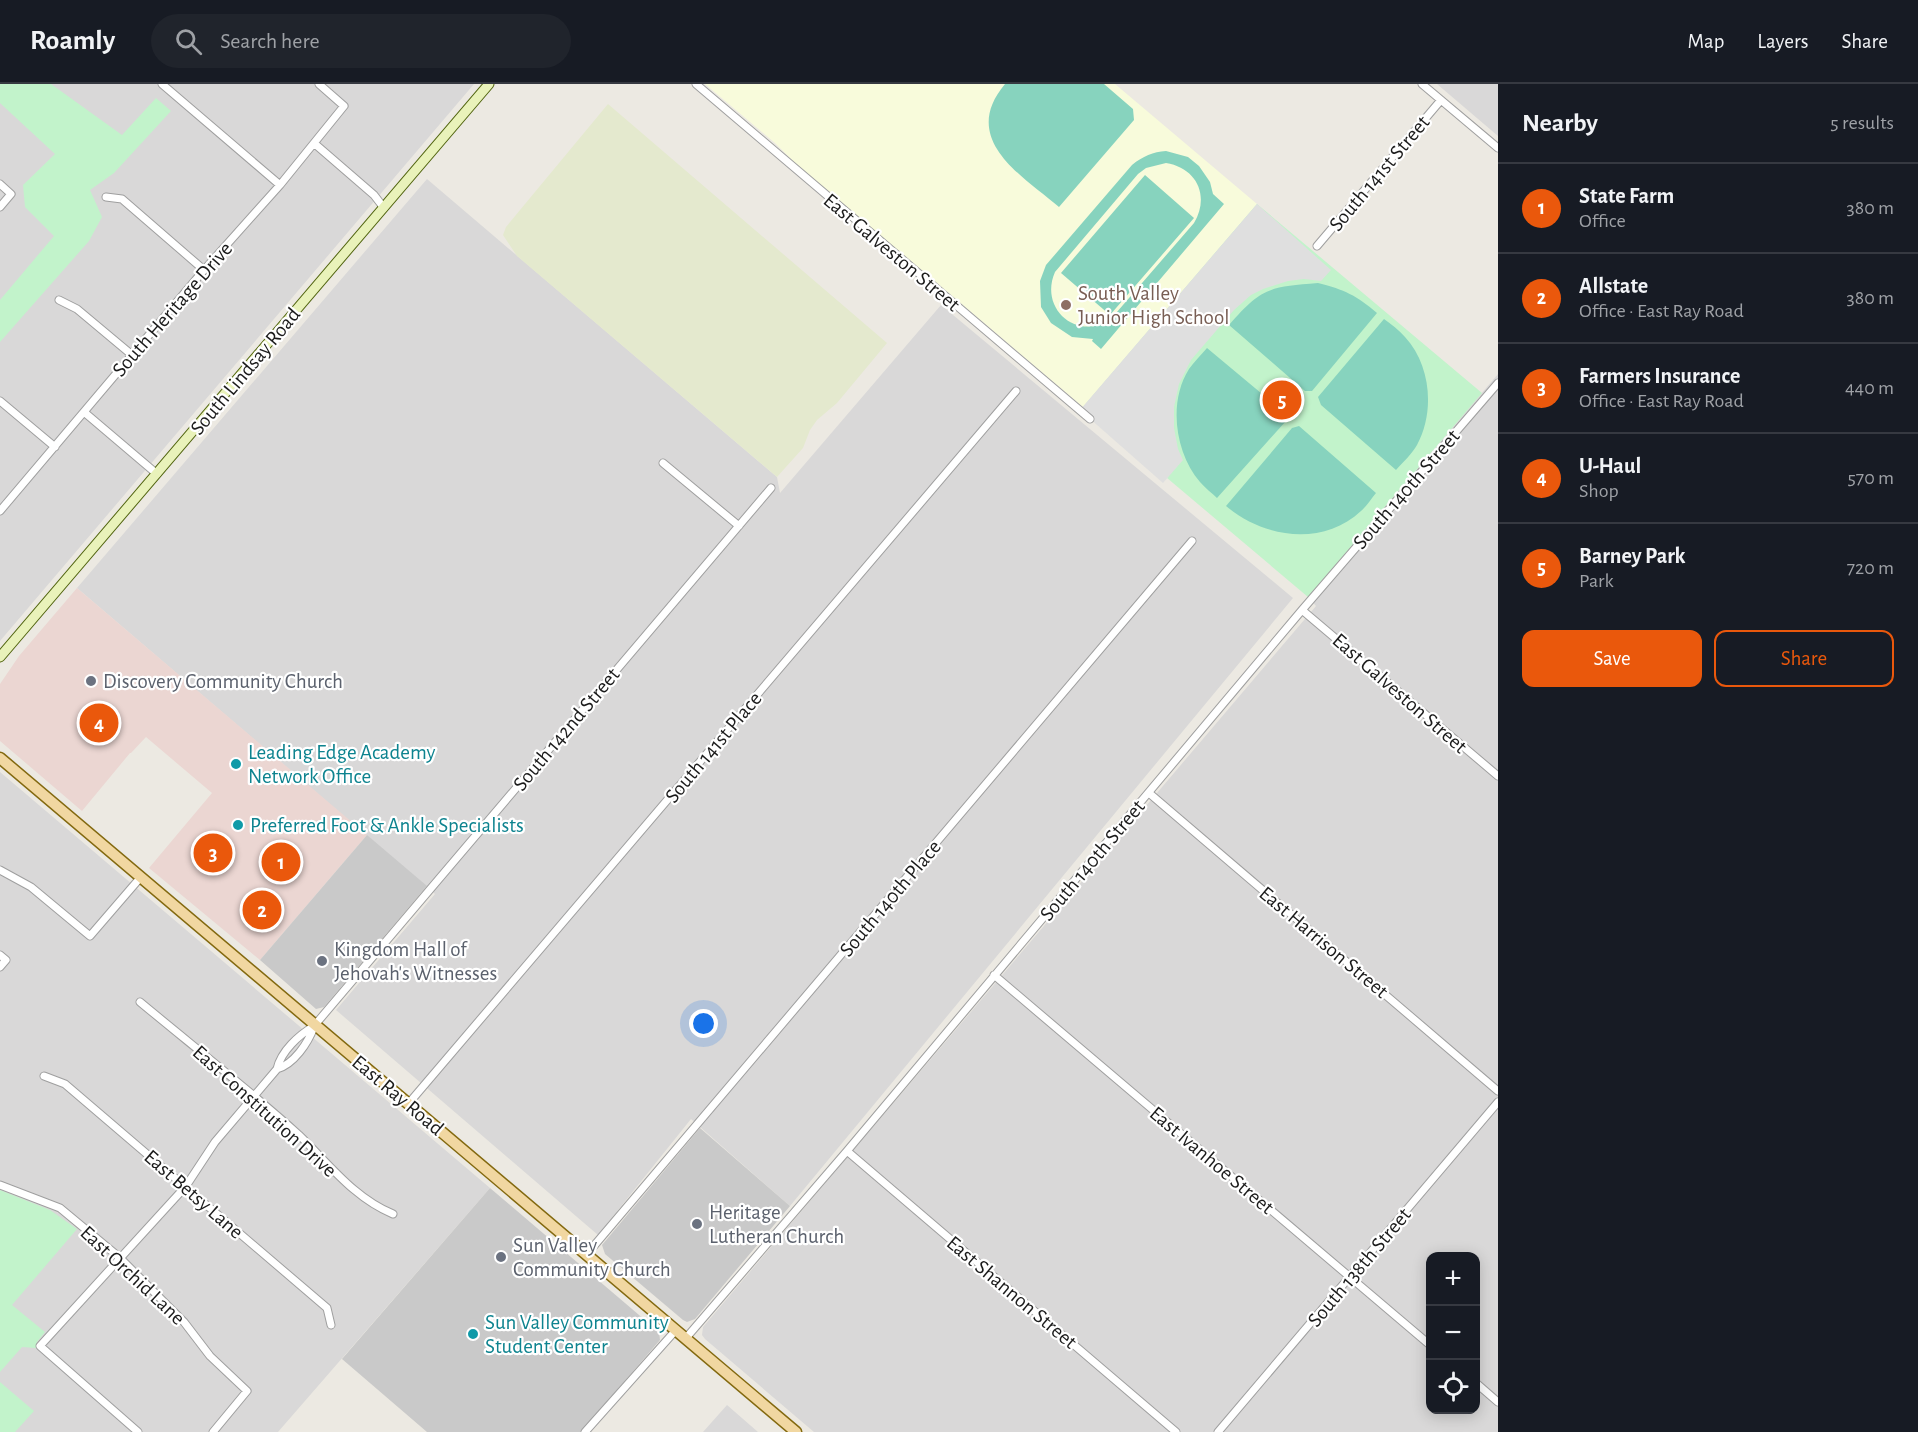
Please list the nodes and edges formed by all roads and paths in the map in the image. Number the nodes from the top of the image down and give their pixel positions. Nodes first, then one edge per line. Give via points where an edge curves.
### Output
1 (162, 84) edge
2 (319, 84) edge
3 (489, 84) edge
4 (696, 84) edge
5 (1422, 84) edge
6 (1441, 100) junction
7 (315, 144) junction
8 (1498, 148) edge
9 (0, 184) edge
10 (280, 185) junction
11 (106, 197) dead end
12 (0, 207) edge
13 (384, 208) junction
14 (1317, 246) dead end
15 (204, 270) junction
16 (59, 300) dead end
17 (132, 355) junction
18 (1498, 383) edge
19 (1016, 391) dead end
20 (0, 401) edge
21 (84, 412) junction
22 (1090, 418) dead end
23 (55, 447) junction
24 (663, 463) dead end
25 (157, 474) junction
26 (771, 488) dead end
27 (0, 511) edge
28 (739, 526) junction
29 (1192, 541) dead end
30 (1302, 610) junction
31 (0, 657) edge
32 (0, 758) edge
33 (1498, 776) edge
34 (1149, 793) junction
35 (0, 870) edge
36 (140, 878) junction
37 (3, 957) edge
38 (0, 967) edge
39 (994, 975) junction
40 (140, 1002) dead end
41 (314, 1026) junction
42 (44, 1076) dead end
43 (1498, 1091) edge
44 (253, 1097) junction
45 (1498, 1102) edge
46 (409, 1103) junction
47 (847, 1152) junction
48 (0, 1185) edge
49 (186, 1186) junction
50 (393, 1214) dead end
51 (587, 1254) junction
52 (119, 1257) junction
53 (1350, 1277) junction
54 (331, 1325) dead end
55 (676, 1330) junction
56 (686, 1338) junction
57 (1426, 1341) edge
58 (1480, 1386) edge
59 (1498, 1402) edge
60 (138, 1432) edge
61 (213, 1432) edge
62 (585, 1432) edge
63 (796, 1432) edge
64 (1176, 1432) edge
65 (1218, 1432) edge

1 - 10 street
2 - 7 street, South Heritage Drive via 344,106
3 - 13 main road, South Lindsay Road
4 - 22 street, East Galveston Street
5 - 6 street
6 - 8 street
6 - 14 street, South 141st Street
7 - 10 street, South Heritage Drive
7 - 13 street
9 - 12 street via 11,194
10 - 15 street, South Heritage Drive
11 - 15 street via 122,199
13 - 25 main road, South Lindsay Road
15 - 17 street, South Heritage Drive
16 - 17 street via 77,309
17 - 21 street, South Heritage Drive
18 - 30 street, South 140th Street
19 - 46 street, South 141st Place
20 - 23 street
21 - 23 street, South Heritage Drive
21 - 25 street
23 - 27 street, South Heritage Drive
24 - 28 street
25 - 31 main road, South Lindsay Road
26 - 28 street, South 142nd Street
28 - 41 street, South 142nd Street
29 - 51 street, South 140th Place
30 - 33 street, East Galveston Street
30 - 34 street, South 140th Street
32 - 36 main road, East Ray Road
34 - 39 street, South 140th Street
34 - 43 street, East Harrison Street
35 - 36 street via 31,887 90,936
36 - 41 main road, East Ray Road
37 - 38 street
39 - 47 street, South 140th Street
39 - 53 street, East Ivanhoe Street
40 - 44 street, East Constitution Drive
41 - 44 street, South 142nd Street via 286,1067 277,1069
41 - 46 main road, East Ray Road
42 - 49 street, East Betsy Lane via 65,1084
44 - 49 street, South 142nd Street via 215,1142
44 - 50 street, East Constitution Drive via 343,1181 375,1207
45 - 53 street, South 138th Street
46 - 51 main road, East Ray Road
47 - 56 street, South 140th Street
47 - 64 street, East Shannon Street
48 - 52 street, East Orchid Lane via 60,1208
49 - 52 street, South 142nd Street
49 - 54 street, East Betsy Lane via 327,1308
51 - 55 main road, East Ray Road
52 - 60 street, South 142nd Street via 40,1346
52 - 61 street, East Orchid Lane via 247,1391
53 - 57 street, East Ivanhoe Street
53 - 65 street, South 138th Street
55 - 56 main road, East Ray Road
55 - 62 street
56 - 63 main road, East Ray Road
58 - 59 street

